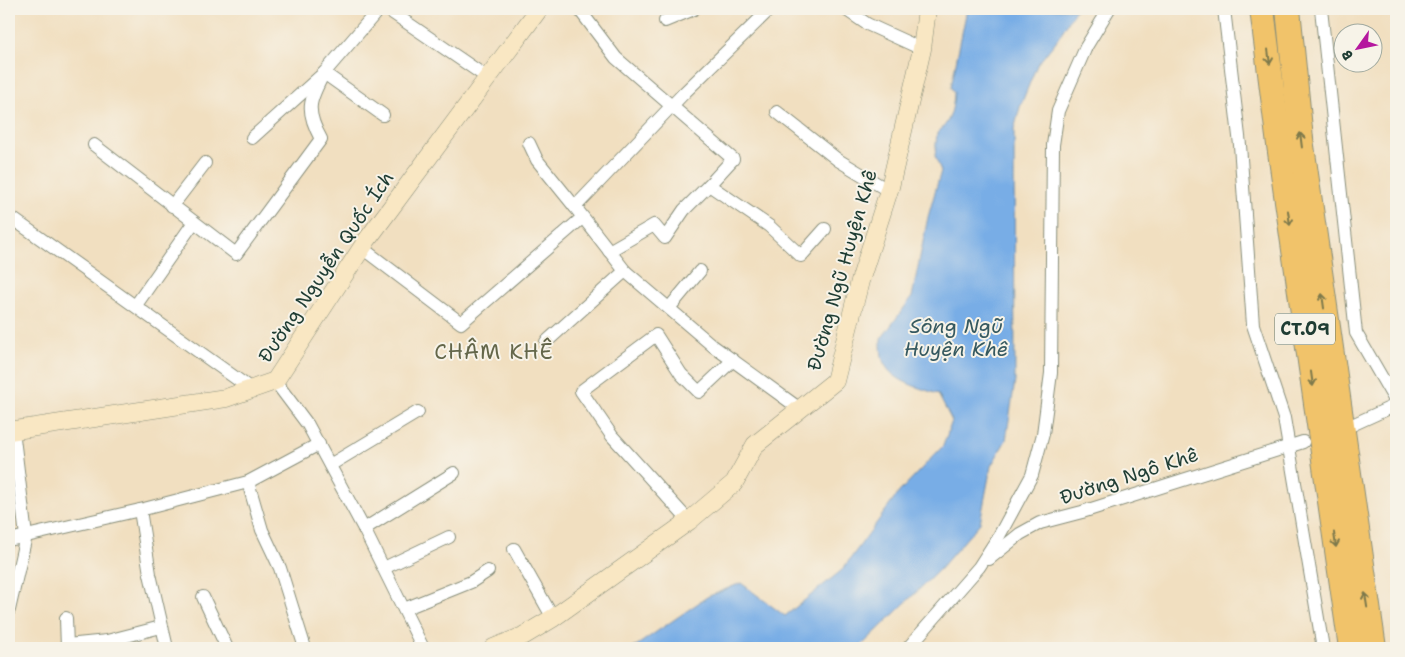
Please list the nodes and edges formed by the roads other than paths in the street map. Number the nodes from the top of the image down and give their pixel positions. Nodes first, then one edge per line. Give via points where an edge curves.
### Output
1 (379, 9) edge
2 (387, 9) edge
3 (539, 9) edge
4 (579, 9) edge
5 (694, 9) edge
6 (770, 9) edge
7 (845, 9) edge
8 (927, 9) edge
9 (1109, 9) edge
10 (1224, 9) edge
11 (1262, 9) edge
12 (1288, 9) edge
13 (1321, 9) edge
14 (665, 21) dead end
15 (922, 49) junction
16 (324, 73) junction
17 (488, 78) junction
18 (672, 106) junction
19 (777, 112) dead end
20 (383, 115) dead end
21 (252, 138) dead end
22 (529, 144) dead end
23 (94, 145) dead end
24 (205, 163) dead end
25 (708, 185) junction
26 (889, 192) junction
27 (172, 206) junction
28 (578, 213) junction
29 (9, 216) edge
30 (194, 222) junction
31 (825, 229) dead end
32 (362, 248) junction
33 (609, 251) junction
34 (625, 271) junction
35 (700, 271) dead end
36 (136, 305) junction
37 (670, 307) junction
38 (546, 342) dead end
39 (733, 360) junction
40 (274, 381) junction
41 (251, 389) junction
42 (1396, 403) edge
43 (800, 409) junction
44 (418, 412) dead end
45 (1352, 425) dead end
46 (10, 430) edge
47 (1303, 442) dead end
48 (319, 444) junction
49 (1290, 446) junction
50 (330, 465) junction
51 (454, 473) dead end
52 (248, 482) junction
53 (140, 510) junction
54 (689, 521) junction
55 (364, 529) junction
56 (26, 536) junction
57 (449, 537) dead end
58 (9, 540) edge
59 (514, 549) dead end
60 (979, 567) junction
61 (384, 568) junction
62 (488, 571) dead end
63 (203, 597) dead end
64 (404, 609) junction
65 (9, 610) edge
66 (66, 618) dead end
67 (553, 618) junction
68 (161, 627) junction
69 (67, 647) edge
70 (167, 648) edge
71 (227, 648) edge
72 (305, 648) edge
73 (423, 648) edge
74 (494, 648) edge
75 (908, 648) edge
76 (1323, 648) edge
77 (1351, 648) edge
78 (1374, 648) edge

1 - 16 street
2 - 17 street
3 - 17 street, Đường Nguyễn Quốc Ích
4 - 18 street via 616,58
5 - 14 street
6 - 18 street
7 - 15 street via 868,24
8 - 15 street, Đường Ngũ Huyện Khê
9 - 60 street via 1086,47 1058,111 1053,145 1051,372 1043,434 1032,475
10 - 49 street via 1240,145 1253,325
11 -> 77 highway, CT.09
78 -> 12 highway, CT.09 via 1301,139
13 - 42 street via 1356,333
15 - 26 street, Đường Ngũ Huyện Khê
16 - 20 street
16 - 21 street
16 - 30 street via 311,97 310,106 313,124 321,139 236,254
17 - 32 street, Đường Nguyễn Quốc Ích
18 - 25 street via 733,159
18 - 28 street
19 - 26 street via 838,160
22 - 28 street via 537,160
23 - 27 street
24 - 27 street
25 - 31 street via 770,226 801,256
25 - 33 street via 684,210 665,238 654,225
26 - 43 street, Đường Ngũ Huyện Khê via 860,281 835,381
27 - 30 street
28 - 32 street via 460,323
28 - 33 street
29 - 36 street
30 - 36 street
32 - 40 street, Đường Nguyễn Quốc Ích
33 - 34 street
34 - 37 street
34 - 38 street
35 - 37 street
36 - 41 street
37 - 39 street
39 - 43 street
39 - 54 street via 699,392 681,374 656,335 581,391 612,436
40 - 41 street, Đường Nguyễn Quốc Ích
40 - 48 street
41 - 46 street, Đường Nguyễn Quốc Ích via 226,398
42 - 45 street
43 - 54 street, Đường Ngũ Huyện Khê via 755,445 734,483
44 - 50 street
46 - 56 street
47 - 49 street, Đường Ngô Khê
48 - 50 street
48 - 52 street
49 - 60 street, Đường Ngô Khê via 1040,523 1020,534
49 - 76 street
50 - 55 street
51 - 55 street
52 - 53 street
52 - 72 street
53 - 56 street
53 - 68 street
54 - 67 street, Đường Ngũ Huyện Khê
55 - 61 street
56 - 58 street
56 - 65 street
57 - 61 street
59 - 67 street
60 - 75 street
61 - 64 street
62 - 64 street via 471,582
63 - 71 street
64 - 73 street
66 - 69 street
67 - 74 street, Đường Ngũ Huyện Khê
68 - 69 street
68 - 70 street

